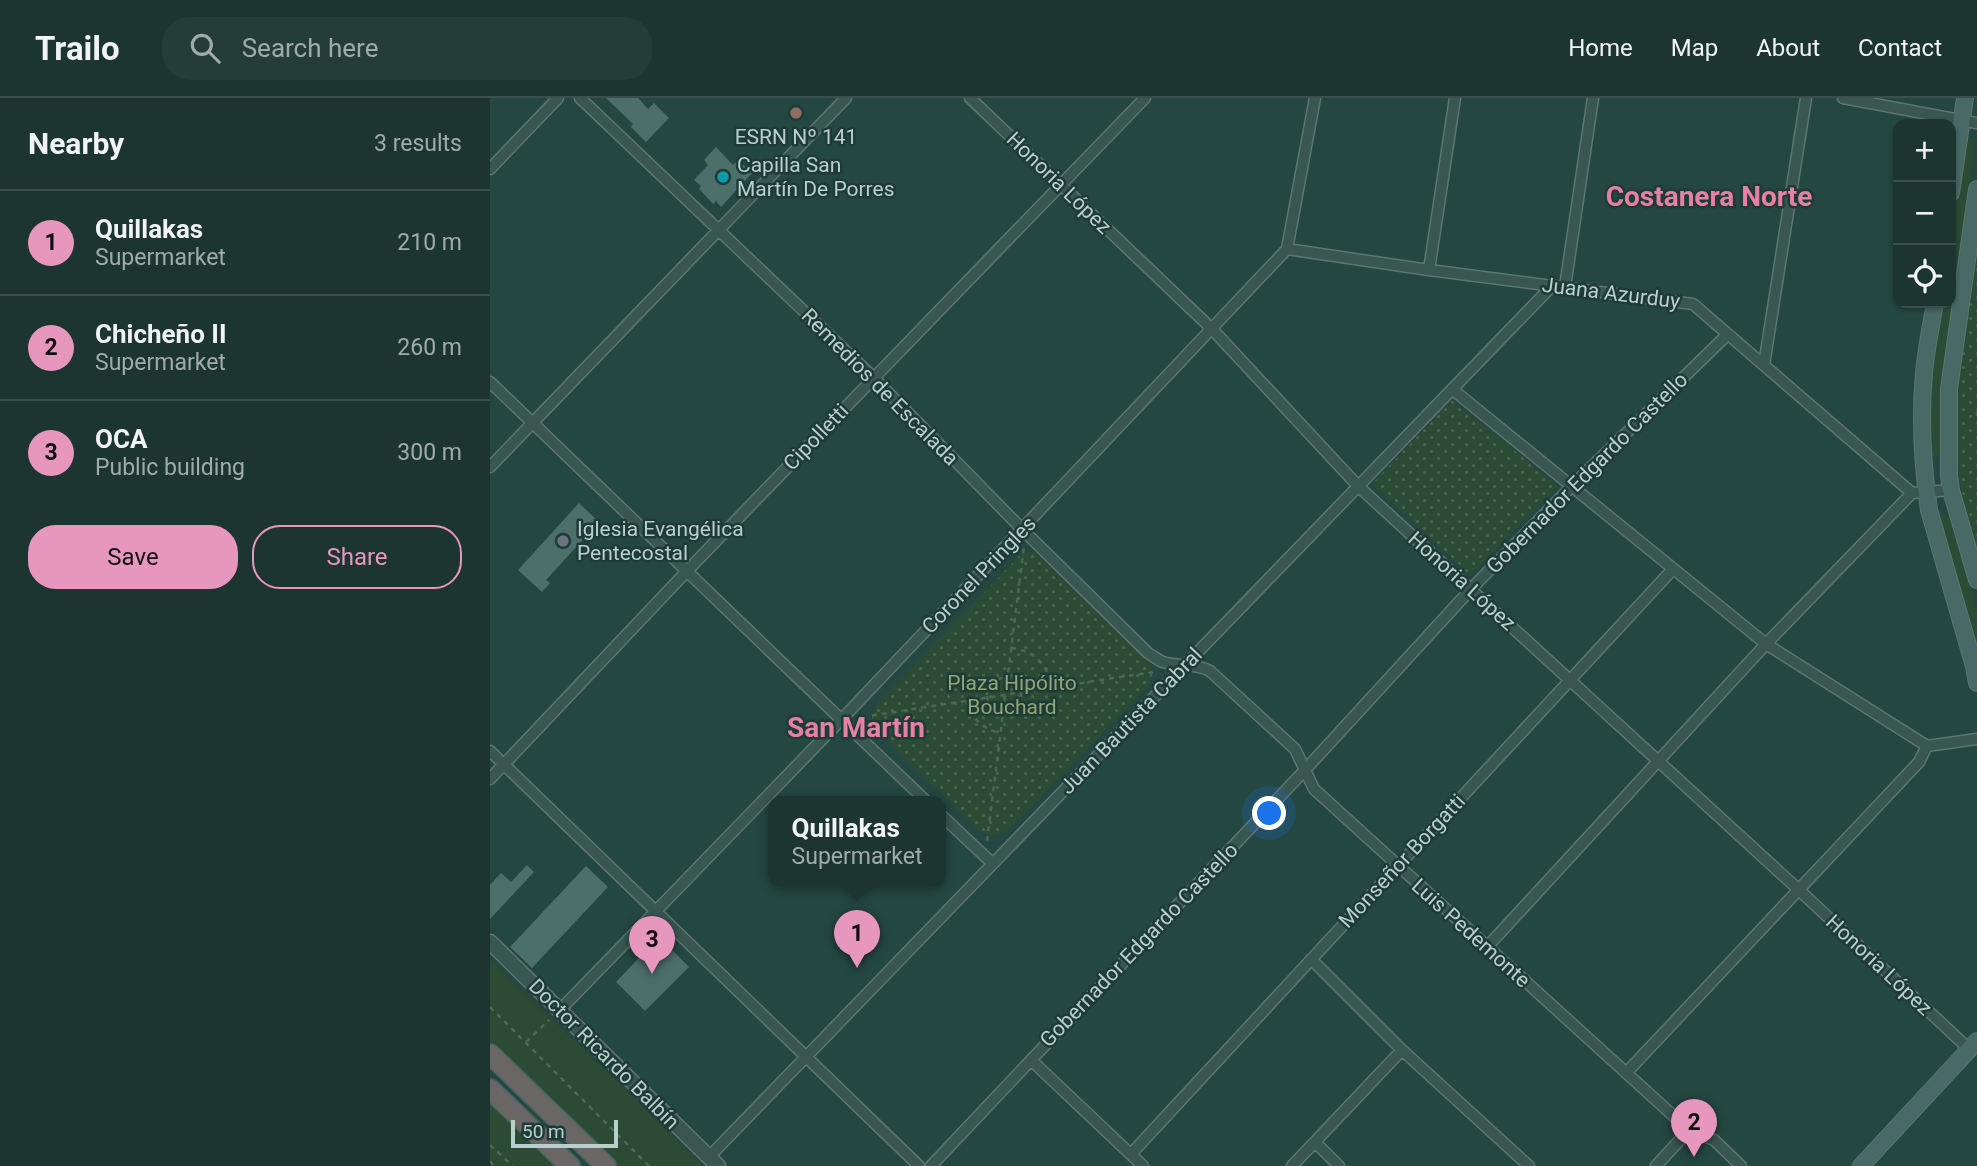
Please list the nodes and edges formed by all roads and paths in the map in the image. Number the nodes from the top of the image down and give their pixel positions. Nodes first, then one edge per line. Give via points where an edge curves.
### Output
1 (558, 98) edge
2 (580, 98) edge
3 (846, 98) edge
4 (970, 98) edge
5 (1144, 98) edge
6 (1315, 98) edge
7 (1454, 98) edge
8 (1593, 98) edge
9 (1806, 98) edge
10 (1843, 98) edge
11 (1965, 98) edge
12 (1969, 121) edge
13 (490, 169) edge
14 (1954, 182) edge
15 (1061, 184) junction
16 (1977, 189) edge
17 (718, 231) junction
18 (1287, 249) junction
19 (1429, 270) junction
20 (1559, 286) junction
21 (1934, 308) edge
22 (1212, 329) junction
23 (1728, 334) junction
24 (1764, 365) junction
25 (874, 378) junction
26 (490, 382) edge
27 (1452, 389) junction
28 (533, 423) junction
29 (490, 467) edge
30 (1572, 486) junction
31 (1359, 487) junction
32 (1951, 490) junction
33 (1919, 493) junction
34 (1024, 531) junction
35 (1673, 569) junction
36 (687, 571) junction
37 (1977, 580) edge
38 (1471, 589) junction
39 (1766, 644) junction
40 (1011, 648) junction
41 (1184, 666) junction
42 (1154, 671) dead end
43 (1007, 678) junction
44 (1570, 679) junction
45 (1977, 683) edge
46 (1051, 688) junction
47 (1021, 693) junction
48 (1006, 695) junction
49 (988, 698) junction
50 (966, 701) junction
51 (1003, 712) junction
52 (841, 720) junction
53 (1000, 734) junction
54 (1977, 739) edge
55 (1927, 746) junction
56 (490, 751) edge
57 (1658, 761) junction
58 (504, 765) junction
59 (1305, 770) junction
60 (490, 779) edge
61 (921, 796) edge
62 (946, 820) edge
63 (989, 860) junction
64 (1398, 867) junction
65 (1799, 890) junction
66 (656, 911) junction
67 (490, 942) edge
68 (1488, 947) junction
69 (1311, 959) junction
70 (490, 1007) edge
71 (560, 1010) junction
72 (526, 1042) junction
73 (1973, 1045) edge
74 (1402, 1050) junction
75 (490, 1054) edge
76 (806, 1056) junction
77 (1031, 1059) junction
78 (1626, 1073) junction
79 (490, 1090) edge
80 (1689, 1130) junction
81 (1315, 1142) junction
82 (490, 1145) edge
83 (1131, 1154) junction
84 (490, 1161) edge
85 (714, 1161) edge
86 (494, 1166) edge
87 (513, 1166) edge
88 (570, 1166) edge
89 (606, 1166) edge
90 (649, 1166) edge
91 (919, 1166) edge
92 (931, 1166) edge
93 (1143, 1166) edge
94 (1292, 1166) edge
95 (1339, 1166) edge
96 (1529, 1166) edge
97 (1656, 1166) edge
98 (1741, 1166) edge
99 (1861, 1166) edge

1 - 13 street
2 - 17 street, Remedios de Escalada
3 - 17 street
4 - 15 street, Honoria López
5 - 15 street, Cipolletti
6 - 18 street
7 - 19 street
8 - 20 street
9 - 24 street
10 - 12 street
11 - 12 main road
12 - 14 main road
15 - 22 street, Honoria López
15 - 25 street, Cipolletti
16 - 32 main road via 1949,389
17 - 25 street, Remedios de Escalada
17 - 28 street
18 - 19 street, Juana Azurduy
18 - 22 street, Coronel Pringles
19 - 20 street, Juana Azurduy
20 - 23 street, Juana Azurduy via 1693,304
20 - 27 street, Juan Bautista Cabral
21 - 33 main road via 1924,373 1924,463
22 - 31 street, Honoria López
22 - 34 street, Coronel Pringles
23 - 24 street, Juana Azurduy
23 - 30 street, Gobernador Edgardo Castello
24 - 33 street, Juana Azurduy
25 - 34 street, Remedios de Escalada
25 - 36 street, Cipolletti
26 - 28 street
27 - 30 street
27 - 31 street, Juan Bautista Cabral
28 - 29 street
28 - 36 street
30 - 35 street
30 - 38 street, Gobernador Edgardo Castello
31 - 38 street, Honoria López
31 - 41 street, Juan Bautista Cabral
32 - 33 street
32 - 37 main road
33 - 39 street
33 - 45 main road via 1928,510
34 - 40 path
34 - 41 street, Remedios de Escalada via 1148,653
34 - 52 street, Coronel Pringles
35 - 39 street
35 - 44 street, Monseñor Borgatti
36 - 52 street
36 - 58 street, Cipolletti
38 - 44 street, Honoria López
38 - 59 street, Gobernador Edgardo Castello
39 - 55 street
39 - 57 street
40 - 43 path
40 - 46 path via 1034,655 1044,666
41 - 59 street, Luis Pedemonte via 1210,671 1295,749
41 - 63 street, Juan Bautista Cabral
42 - 46 path
43 - 47 path
43 - 48 path
43 - 49 path via 991,685
44 - 57 street, Honoria López
44 - 64 street, Monseñor Borgatti
46 - 47 path
47 - 48 path
47 - 51 path via 1017,707
48 - 49 path
48 - 51 path
49 - 50 path
49 - 51 path
50 - 52 path
50 - 53 path via 977,722
51 - 53 path
52 - 61 street
52 - 66 street, Coronel Pringles
53 - 63 path
54 - 55 street
55 - 65 street via 1919,762
56 - 58 street
57 - 65 street, Honoria López
57 - 68 street
58 - 60 street, Cipolletti
58 - 66 street
59 - 64 street, Luis Pedemonte via 1314,789
59 - 77 street, Gobernador Edgardo Castello
62 - 63 street
63 - 76 street, Juan Bautista Cabral
64 - 68 street, Luis Pedemonte
64 - 69 street, Monseñor Borgatti
65 - 73 street, Honoria López
65 - 78 street
66 - 71 street, Coronel Pringles
66 - 76 street
67 - 71 street, Doctor Ricardo Balbín
68 - 78 street, Luis Pedemonte
69 - 74 street
69 - 83 street, Monseñor Borgatti
70 - 72 path
71 - 72 path
71 - 85 street, Doctor Ricardo Balbín
72 - 90 path
73 - 99 main road
74 - 81 street
74 - 96 street
75 - 89 highway
76 - 85 street, Juan Bautista Cabral
76 - 91 street
77 - 83 street
77 - 92 street, Gobernador Edgardo Castello
78 - 80 street, Luis Pedemonte
79 - 88 highway
80 - 97 street
80 - 98 street, Luis Pedemonte via 1714,1140
81 - 94 street
81 - 95 street
82 - 87 path
83 - 93 street
84 - 86 path

